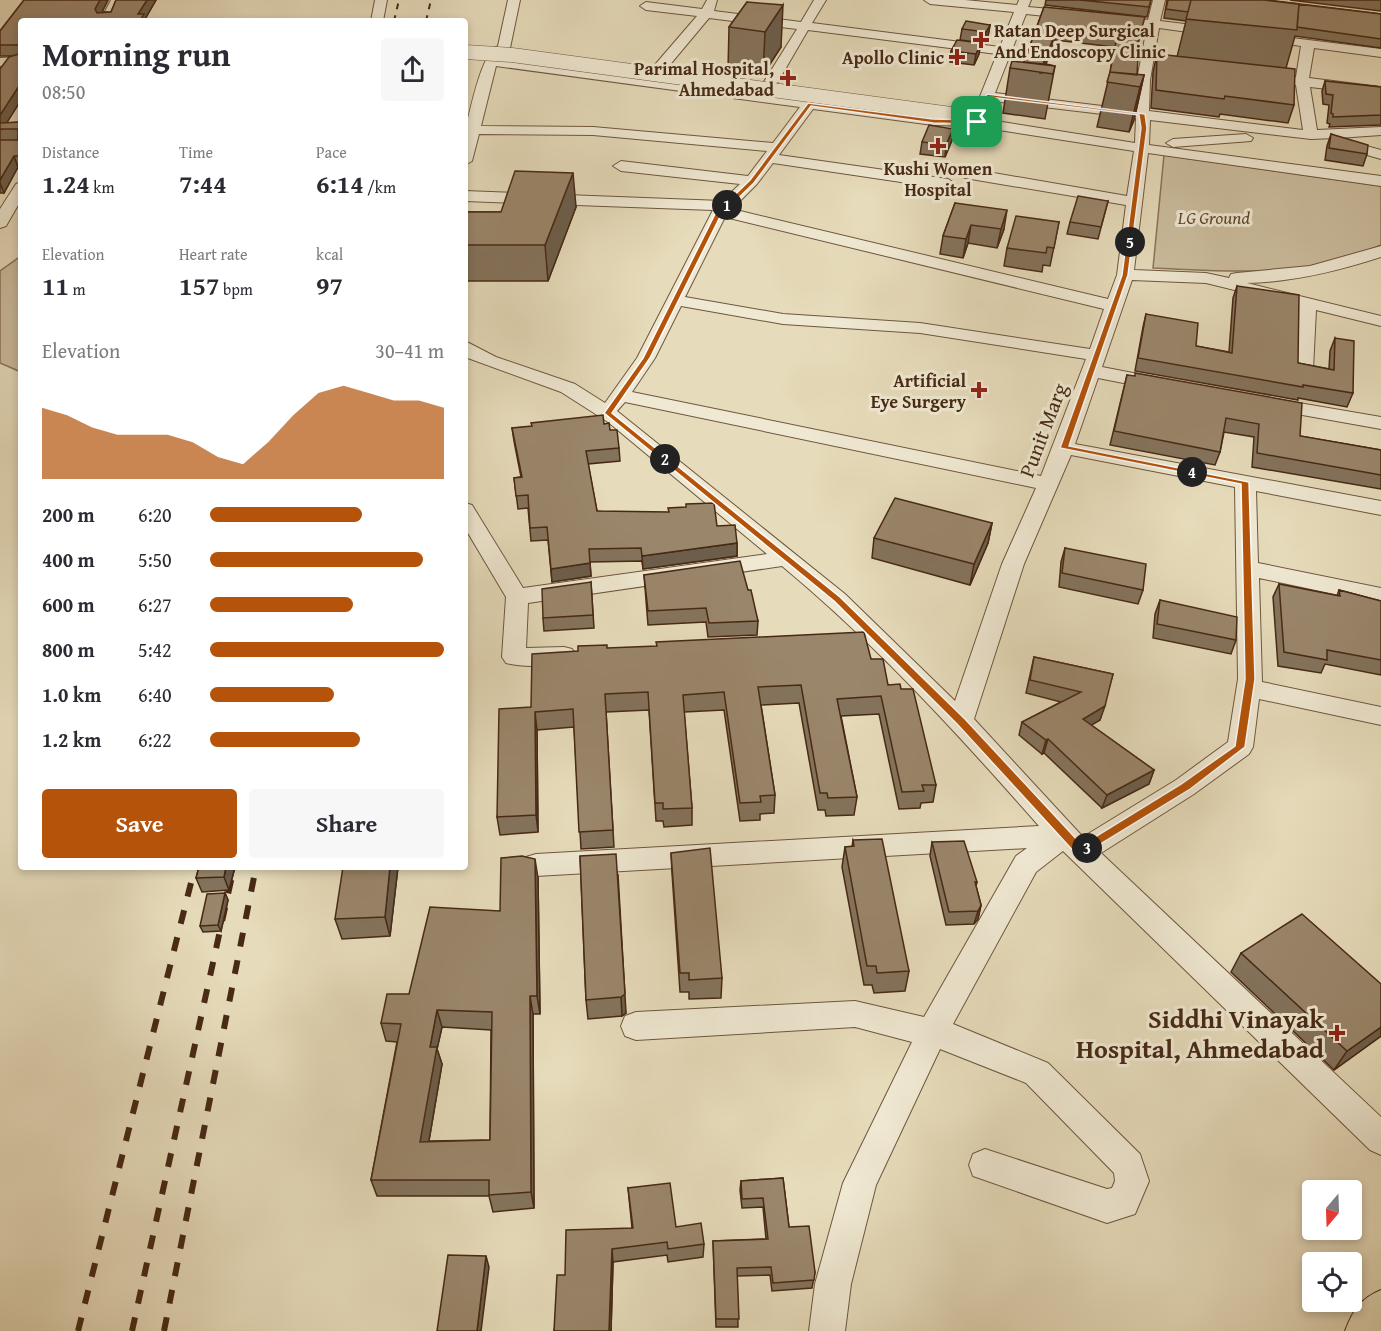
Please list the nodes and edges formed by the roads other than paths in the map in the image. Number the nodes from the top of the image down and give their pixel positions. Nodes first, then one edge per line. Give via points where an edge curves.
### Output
1 (117, 0) edge
2 (381, 0) edge
3 (504, 0) edge
4 (514, 0) edge
5 (820, 0) edge
6 (930, 0) edge
7 (1159, 0) edge
8 (1023, 5) edge
9 (646, 6) dead end
10 (709, 6) edge
11 (1087, 17) edge
12 (108, 18) edge
13 (378, 18) edge
14 (1121, 20) edge
15 (1154, 23) junction
16 (805, 26) junction
17 (1225, 33) edge
18 (1249, 36) edge
19 (1308, 43) junction
20 (1005, 51) junction
21 (468, 53) edge
22 (1381, 53) edge
23 (494, 56) junction
24 (0, 65) edge
25 (18, 65) edge
26 (658, 70) junction
27 (1246, 75) edge
28 (1302, 81) junction
29 (769, 85) junction
30 (1381, 91) edge
31 (987, 96) junction
32 (810, 104) junction
33 (1142, 114) junction
34 (977, 120) junction
35 (471, 130) junction
36 (1381, 131) edge
37 (1311, 135) junction
38 (468, 146) edge
39 (1141, 148) junction
40 (774, 153) junction
41 (1381, 154) edge
42 (621, 166) dead end
43 (965, 173) dead end
44 (1381, 181) edge
45 (752, 182) junction
46 (948, 184) dead end
47 (18, 193) edge
48 (468, 196) edge
49 (1136, 202) junction
50 (724, 209) junction
51 (0, 223) edge
52 (1381, 251) edge
53 (1125, 275) junction
54 (1206, 278) junction
55 (675, 300) junction
56 (1308, 303) junction
57 (1114, 306) junction
58 (1381, 321) edge
59 (468, 351) edge
60 (1093, 363) junction
61 (1304, 369) edge
62 (1172, 386) edge
63 (1253, 400) edge
64 (614, 404) junction
65 (1381, 423) edge
66 (1064, 448) junction
67 (1245, 482) junction
68 (1048, 484) junction
69 (1381, 508) edge
70 (468, 515) edge
71 (787, 558) junction
72 (1247, 568) junction
73 (1381, 596) edge
74 (517, 597) junction
75 (878, 639) junction
76 (842, 641) edge
77 (585, 654) edge
78 (1248, 688) junction
79 (1381, 716) edge
80 (961, 721) junction
81 (1073, 843) junction
82 (536, 865) edge
83 (636, 1026) dead end
84 (932, 1032) junction
85 (1381, 1139) edge
86 (985, 1165) dead end
87 (1381, 1312) edge
88 (827, 1331) edge
89 (1367, 1331) edge

1 - 12 street
2 - 13 street
3 - 23 street
4 - 23 street via 504,48
5 - 16 street
6 - 8 street
7 - 15 street, Punit Marg
8 - 11 street
8 - 20 street
9 - 10 street
10 - 16 street
10 - 26 street
14 - 15 street
15 - 17 street
15 - 33 street, Punit Marg
16 - 20 street
16 - 29 street
18 - 19 street
19 - 22 street via 1339,41
19 - 28 street
20 - 31 street
21 - 34 street, bridge
23 - 26 street
23 - 32 street
23 - 35 street
24 - 25 street
26 - 29 street
27 - 28 street
28 - 30 street
28 - 37 street
29 - 34 street via 942,108
31 - 33 street
31 - 34 street
32 - 34 street via 933,121
32 - 40 street
33 - 37 street
33 - 39 street, Punit Marg
34 - 39 street
35 - 38 street
35 - 40 street via 593,131
36 - 37 street
37 - 39 street via 1185,141
37 - 41 street
39 - 44 street
39 - 49 street, Punit Marg
40 - 45 street
40 - 46 street
42 - 45 street
43 - 49 street
45 - 50 street
47 - 51 street
48 - 50 street
49 - 53 street, Punit Marg
50 - 55 street
50 - 57 street
52 - 54 street via 1318,270
53 - 54 street
53 - 57 street, Punit Marg
54 - 56 street
55 - 60 street via 783,319 920,328
55 - 64 street via 646,358
56 - 58 street
56 - 61 street
57 - 60 street, Punit Marg
59 - 64 street
60 - 62 street
60 - 66 street, Punit Marg
63 - 65 street
64 - 68 street
64 - 71 street
66 - 67 street
66 - 68 street, Punit Marg
67 - 69 street
67 - 72 street
68 - 80 street, Punit Marg via 1013,564
70 - 74 street
71 - 74 street
71 - 75 street
72 - 73 street
72 - 78 street
74 - 77 street via 514,657
75 - 76 street
75 - 80 street
78 - 79 street
78 - 81 street via 1240,747 1185,787
80 - 81 street
81 - 82 street
81 - 84 street via 1026,864
81 - 85 street
83 - 84 street via 855,1014
84 - 86 street via 1037,1073 1128,1165 1132,1181 1123,1202 1107,1206
84 - 88 street via 860,1183 833,1284
87 - 89 main road

